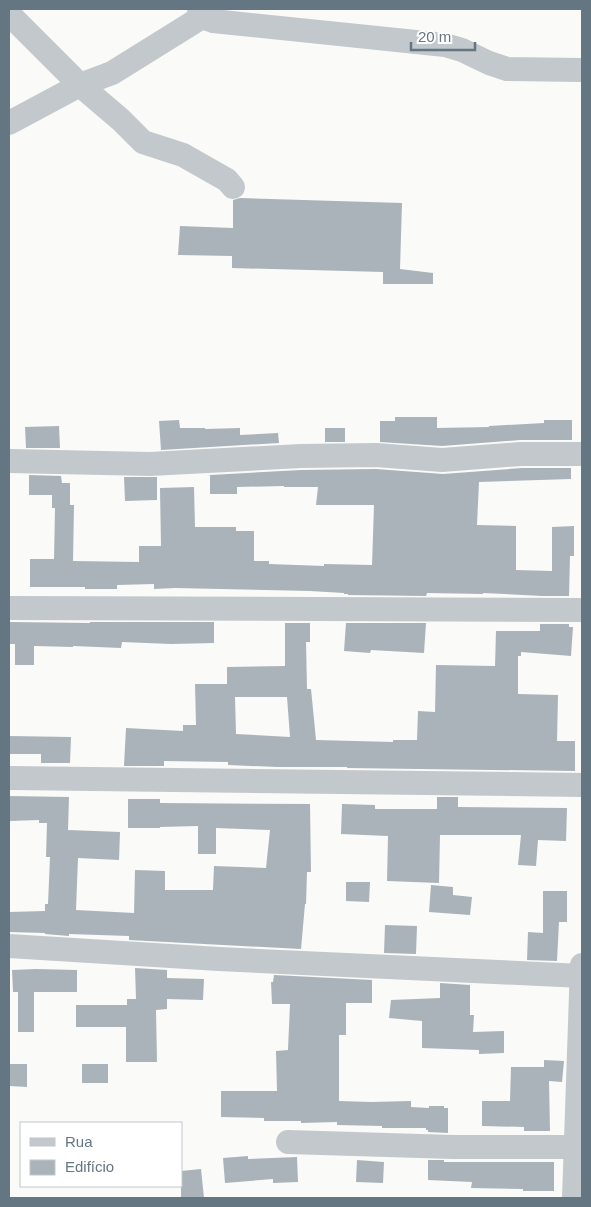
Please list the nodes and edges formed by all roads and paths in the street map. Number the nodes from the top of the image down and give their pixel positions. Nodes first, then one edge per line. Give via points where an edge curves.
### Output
1 (201, 13) edge
2 (9, 14) edge
3 (582, 70) edge
4 (80, 85) junction
5 (9, 123) edge
6 (233, 187) dead end
7 (582, 454) edge
8 (9, 461) edge
9 (9, 608) edge
10 (582, 610) edge
11 (9, 778) edge
12 (582, 785) edge
13 (9, 946) edge
14 (582, 965) edge
15 (582, 976) edge
16 (288, 1142) dead end
17 (576, 1147) junction
18 (574, 1198) edge

1 - 3 street via 213,21 445,45 507,69
1 - 4 street via 112,73
2 - 4 street
4 - 5 street
4 - 6 street via 143,142 183,155 227,180
7 - 8 street via 521,454 442,460 376,455 301,456 150,464
9 - 10 street
11 - 12 street
13 - 15 street
14 - 15 street
15 - 17 street
16 - 17 street
17 - 18 street

